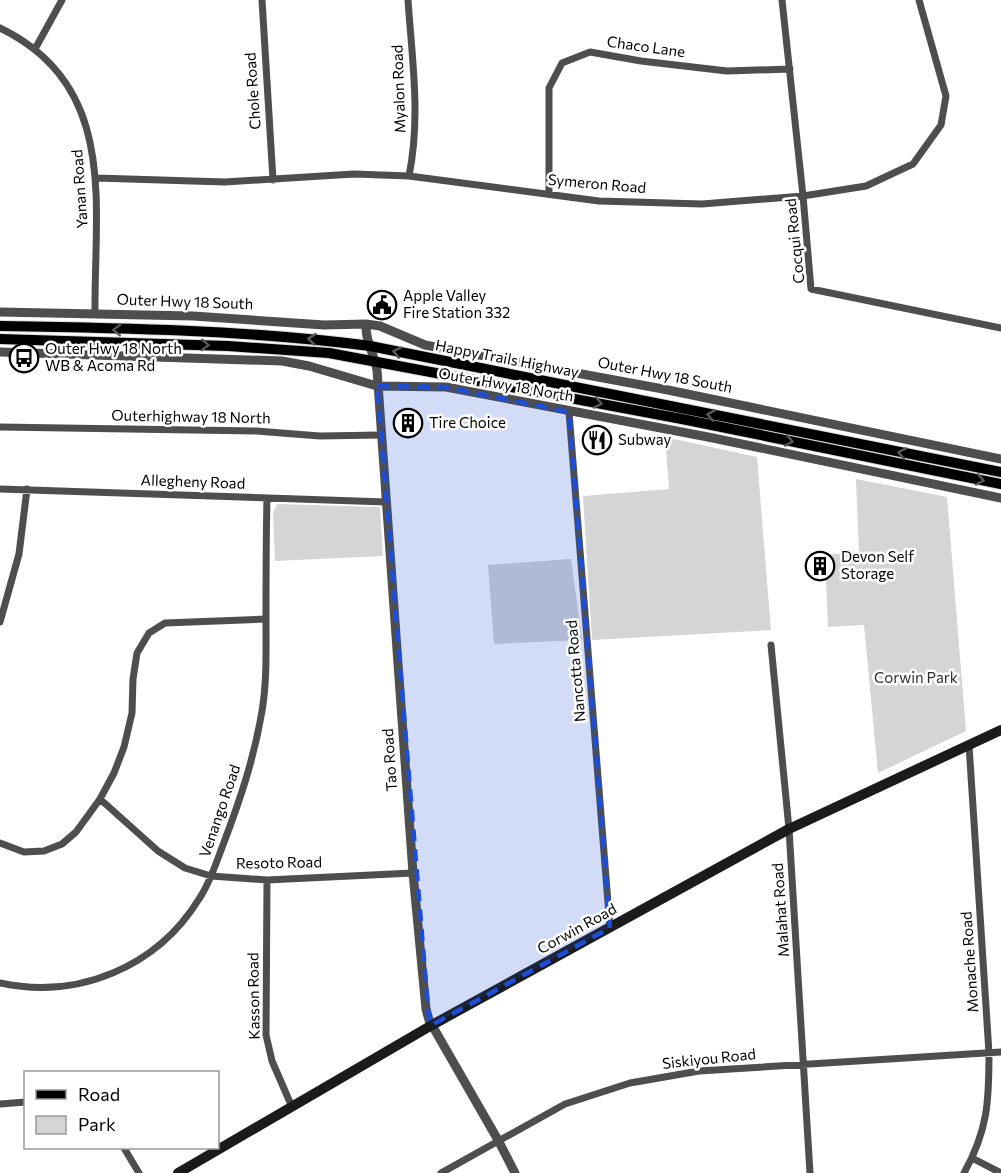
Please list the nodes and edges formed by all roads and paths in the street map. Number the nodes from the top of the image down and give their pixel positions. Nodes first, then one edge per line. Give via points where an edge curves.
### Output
1 (62, 0) edge
2 (262, 0) edge
3 (408, 0) edge
4 (782, 0) edge
5 (919, 0) edge
6 (0, 28) edge
7 (35, 49) junction
8 (790, 69) junction
9 (409, 176) junction
10 (96, 178) junction
11 (273, 180) junction
12 (549, 194) junction
13 (803, 196) junction
14 (0, 312) edge
15 (95, 313) junction
16 (366, 324) junction
17 (0, 326) edge
18 (1001, 328) edge
19 (0, 339) edge
20 (370, 346) junction
21 (0, 352) edge
22 (375, 361) junction
23 (377, 386) junction
24 (569, 412) junction
25 (0, 427) edge
26 (381, 435) junction
27 (1001, 459) edge
28 (1001, 472) edge
29 (1001, 484) edge
30 (0, 489) edge
31 (27, 489) junction
32 (267, 498) junction
33 (1001, 498) edge
34 (386, 502) junction
35 (266, 619) junction
36 (0, 622) edge
37 (771, 645) dead end
38 (1001, 730) edge
39 (969, 745) junction
40 (100, 799) junction
41 (789, 829) junction
42 (0, 843) edge
43 (413, 873) junction
44 (211, 876) junction
45 (267, 880) junction
46 (609, 928) junction
47 (0, 983) edge
48 (432, 1025) junction
49 (1001, 1052) edge
50 (989, 1053) junction
51 (804, 1064) junction
52 (24, 1102) edge
53 (0, 1104) edge
54 (292, 1107) junction
55 (498, 1140) junction
56 (125, 1149) edge
57 (972, 1158) junction
58 (139, 1173) edge
59 (178, 1173) edge
60 (441, 1173) edge
61 (515, 1173) edge
62 (810, 1173) edge
63 (964, 1173) edge
64 (1001, 1173) edge

1 - 7 street
2 - 11 street, Chole Road
3 - 9 street, Myalon Road via 416,115
4 - 8 street, Cocqui Road
5 - 13 street, Symeron Road via 946,96 941,125 913,164 866,186
6 - 7 street, Yanan Road
7 - 10 street, Yanan Road via 64,78 79,105
8 - 12 street, Chaco Lane via 727,71 590,52 562,63 549,88
8 - 13 street, Cocqui Road
9 - 11 street, Symeron Road via 354,174
9 - 12 street, Symeron Road
10 - 11 street, Symeron Road
10 - 15 street, Yanan Road
12 - 13 street, Symeron Road via 599,201 702,204
13 - 18 street, Cocqui Road via 811,288
14 - 15 street, Outer Hwy 18 South
15 - 16 street, Outer Hwy 18 South
16 - 20 street, Tao Road via 365,337
16 - 27 street, Outer Hwy 18 South via 434,346
20 -> 17 main road, Happy Trails Highway via 228,333
19 -> 22 main road, Happy Trails Highway via 275,348
20 - 22 street, Tao Road
28 -> 20 main road, Happy Trails Highway
21 - 23 street, Outer Hwy 18 North via 282,362
22 - 23 street, Tao Road
22 -> 29 main road, Happy Trails Highway
23 - 24 street, Outer Hwy 18 North via 446,387
23 - 26 street, Tao Road
24 - 33 street, Outer Hwy 18 North
24 - 46 street, Nancotta Road
25 - 26 street, Outerhighway 18 North
26 - 34 street, Tao Road
30 - 31 street, Allegheny Road
31 - 32 street, Allegheny Road
31 - 36 street via 19,554
32 - 34 street, Allegheny Road
32 - 35 street, Venango Road
34 - 43 street, Tao Road
35 - 40 street via 165,623 149,633 137,653 132,713 124,747
35 - 44 street, Venango Road via 262,709 250,767
37 - 41 street, Malahat Road
38 - 39 main road, Corwin Road
39 - 41 main road, Corwin Road
39 - 50 street, Monache Road
40 - 42 street via 62,844 45,851 24,852
40 - 44 street, Resoto Road via 158,851 185,868
41 - 46 main road, Corwin Road
41 - 51 street, Malahat Road
43 - 45 street, Resoto Road
43 - 48 street, Tao Road via 426,1009
44 - 45 street, Resoto Road
44 - 47 street, Venango Road via 181,924 158,948 133,964 74,986 43,988
45 - 54 street, Kasson Road via 266,1035 272,1061
46 - 48 main road, Corwin Road
48 - 54 main road, Corwin Road
48 - 55 street, Tao Road
49 - 50 street, Siskiyou Road
50 - 51 street, Siskiyou Road
50 - 57 street, Monache Road via 989,1096
51 - 55 street, Siskiyou Road via 699,1071 630,1083 565,1104
51 - 62 street, Malahat Road
52 - 53 street
54 - 59 main road, Corwin Road
55 - 60 street, Siskiyou Road
55 - 61 street, Tao Road
56 - 58 street
57 - 63 street, Monache Road
57 - 64 street

